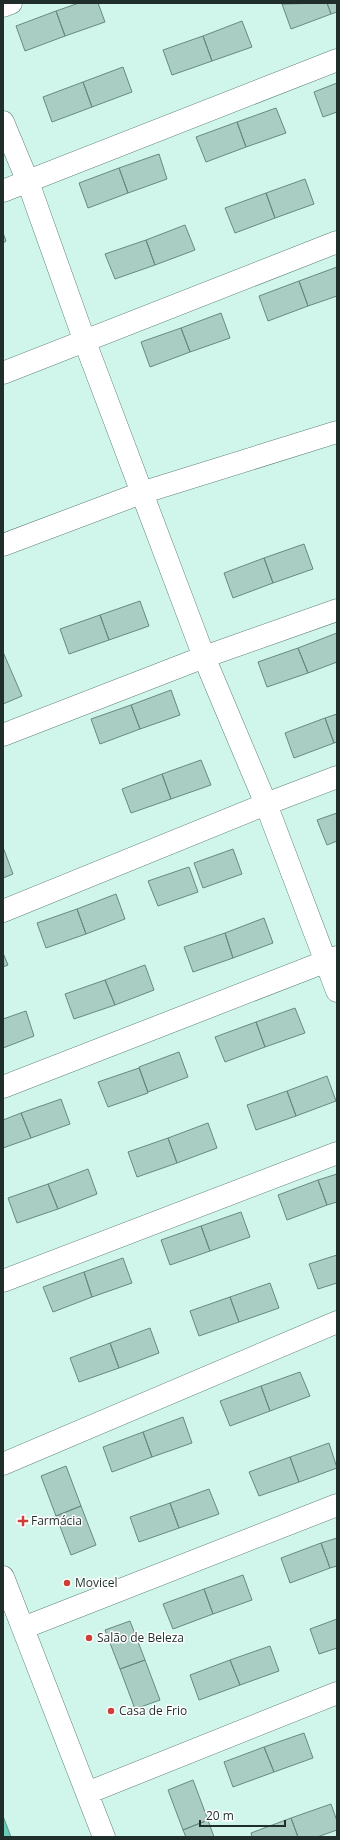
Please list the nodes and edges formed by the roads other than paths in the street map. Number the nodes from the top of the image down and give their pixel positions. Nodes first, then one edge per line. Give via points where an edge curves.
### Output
1 (11, 3) edge
2 (3, 6) edge
3 (337, 60) edge
4 (3, 122) edge
5 (28, 182) junction
6 (3, 191) edge
7 (337, 242) edge
8 (85, 342) junction
9 (3, 373) edge
10 (337, 432) edge
11 (141, 493) junction
12 (3, 545) edge
13 (337, 610) edge
14 (204, 657) junction
15 (3, 736) edge
16 (337, 777) edge
17 (266, 804) junction
18 (3, 911) edge
19 (331, 959) edge
20 (337, 992) edge
21 (3, 1087) edge
22 (337, 1153) edge
23 (3, 1281) edge
24 (337, 1322) edge
25 (3, 1464) edge
26 (337, 1505) edge
27 (3, 1578) edge
28 (23, 1628) junction
29 (337, 1693) edge
30 (87, 1793) junction
31 (104, 1837) edge

1 - 2 street
3 - 5 street
4 - 5 street
5 - 6 street
5 - 8 street
7 - 8 street
8 - 9 street
8 - 11 street
10 - 11 street
11 - 12 street
11 - 14 street
13 - 14 street
14 - 15 street
14 - 17 street
16 - 17 street
17 - 18 street
17 - 19 street
19 - 20 street
19 - 21 street
22 - 23 street
24 - 25 street
26 - 28 street
27 - 28 street
28 - 30 street
29 - 30 street
30 - 31 street

